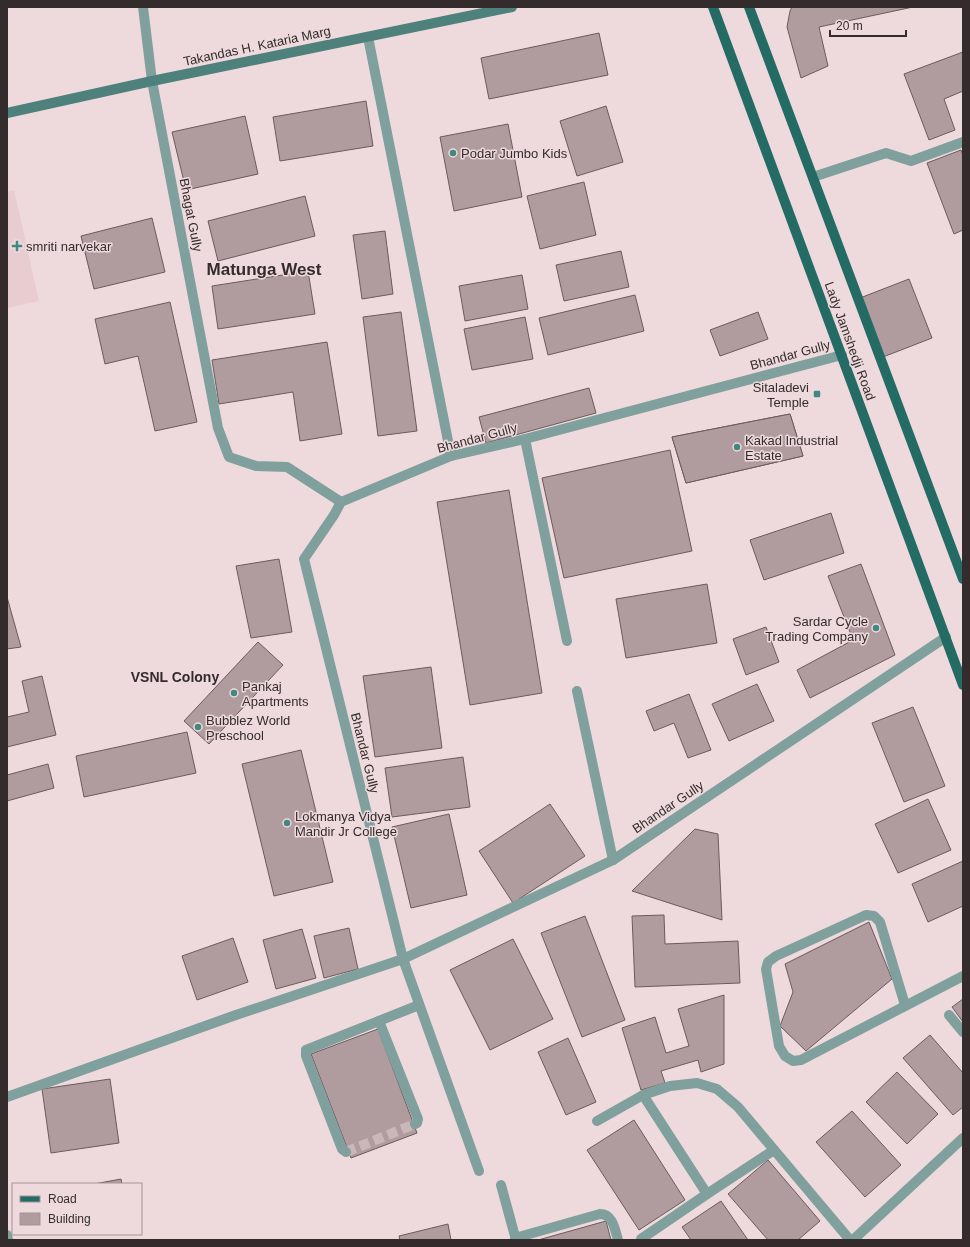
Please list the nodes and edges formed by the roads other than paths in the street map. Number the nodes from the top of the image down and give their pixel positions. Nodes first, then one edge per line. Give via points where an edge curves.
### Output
1 (143, 7) edge
2 (512, 7) edge
3 (713, 7) edge
4 (749, 7) edge
5 (368, 37) junction
6 (152, 81) junction
7 (7, 113) edge
8 (963, 142) edge
9 (813, 177) junction
10 (842, 355) junction
11 (525, 439) junction
12 (451, 456) junction
13 (341, 502) junction
14 (963, 579) edge
15 (946, 637) junction
16 (567, 641) dead end
17 (963, 685) edge
18 (577, 690) dead end
19 (613, 860) junction
20 (403, 959) junction
21 (963, 976) edge
22 (419, 1005) junction
23 (905, 1005) junction
24 (949, 1015) dead end
25 (379, 1021) junction
26 (963, 1032) edge
27 (643, 1095) junction
28 (7, 1097) edge
29 (597, 1121) dead end
30 (415, 1124) dead end
31 (963, 1138) edge
32 (774, 1150) junction
33 (346, 1152) dead end
34 (479, 1171) dead end
35 (501, 1185) dead end
36 (707, 1194) junction
37 (7, 1235) edge
38 (516, 1239) edge
39 (641, 1239) dead end
40 (8, 1240) edge
41 (618, 1240) edge
42 (850, 1240) edge
43 (853, 1240) edge

1 - 6 street, Bhagat Gully
2 - 5 main road, Takandas H. Kataria Marg
3 - 10 main road, Lady Jamshedji Road
4 - 9 main road, Lady Jamshedji Road
5 - 6 main road, Takandas H. Kataria Marg
5 - 12 street
6 - 7 main road, Takandas H. Kataria Marg
6 - 13 street, Bhagat Gully via 218,428 229,457 256,466 287,467
8 - 9 street via 911,161 886,153
9 - 14 main road, Lady Jamshedji Road
10 - 11 street, Bhandar Gully
10 - 15 main road, Lady Jamshedji Road
11 - 12 street, Bhandar Gully
11 - 16 street
12 - 13 street, Bhandar Gully
13 - 20 street, Bhandar Gully via 304,559
15 - 17 main road, Lady Jamshedji Road
15 - 19 street, Bhandar Gully
18 - 19 street
19 - 20 street, Bhandar Gully
20 - 22 street
20 - 28 street via 233,1016
21 - 23 street
22 - 25 street
22 - 34 street
23 - 23 street via 800,1060 793,1061 784,1056 779,1046 766,969 768,962 866,915 874,916 880,922
24 - 26 street
25 - 30 street via 418,1119
25 - 33 street via 306,1050 306,1056 339,1142
27 - 29 street
27 - 32 street via 670,1086 697,1083 717,1089 738,1107
27 - 36 street
31 - 43 street
32 - 36 street
32 - 42 street
35 - 38 street
36 - 39 street
37 - 40 street
38 - 41 street via 605,1214 610,1218

